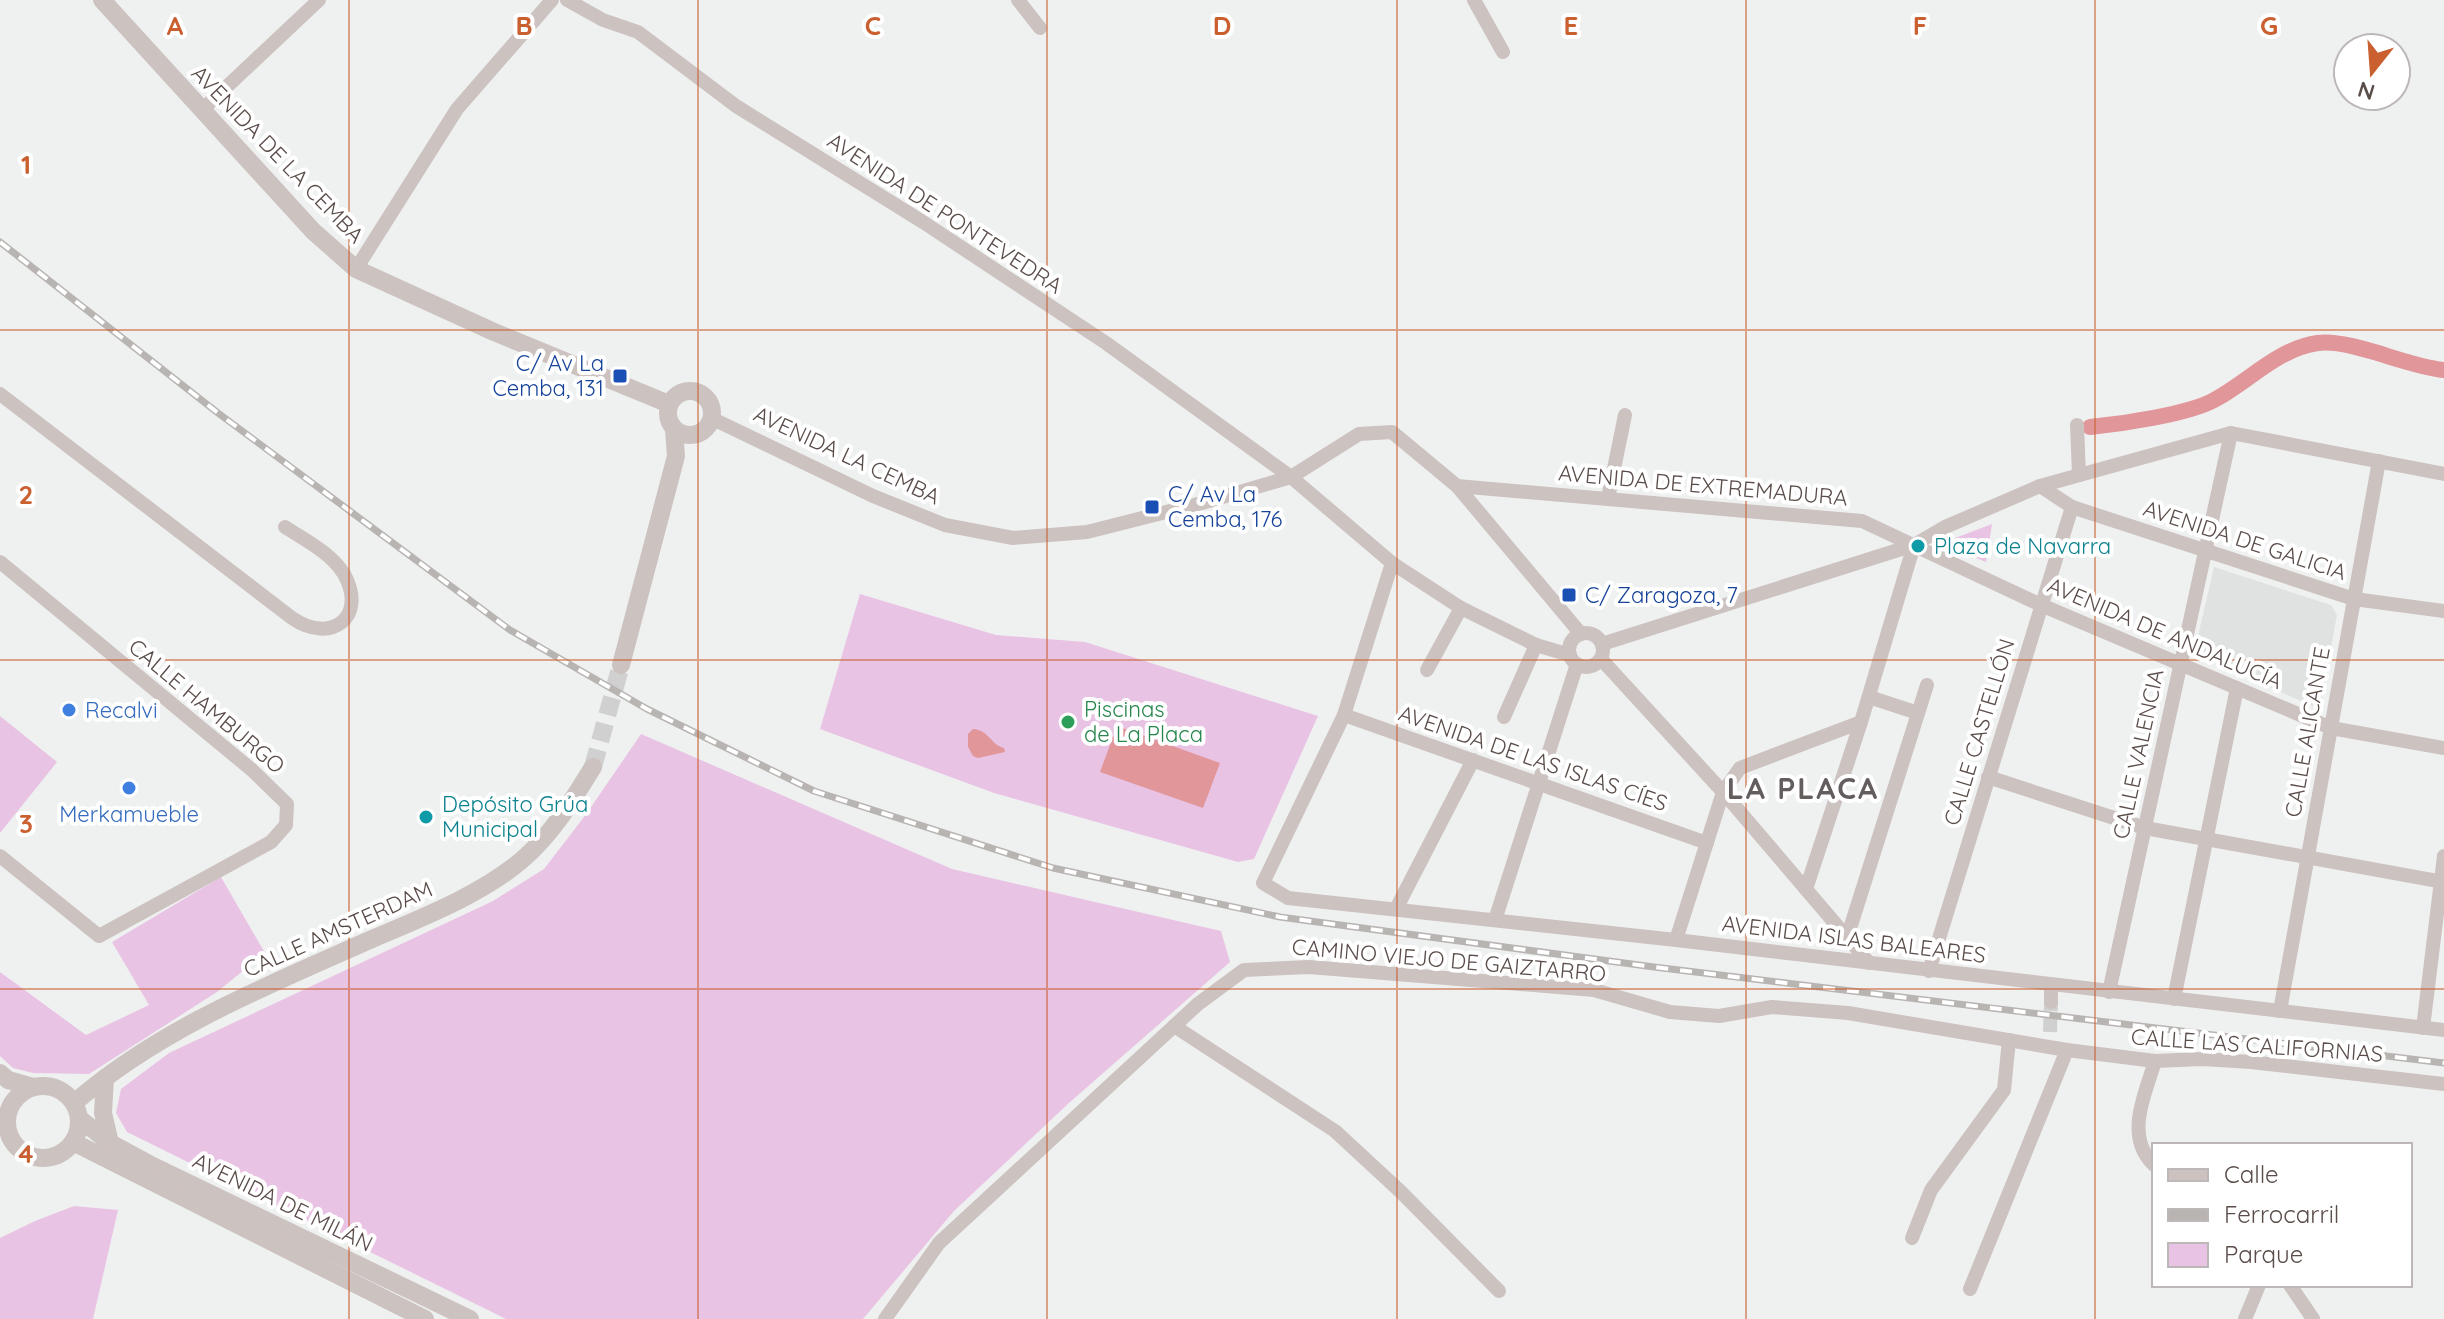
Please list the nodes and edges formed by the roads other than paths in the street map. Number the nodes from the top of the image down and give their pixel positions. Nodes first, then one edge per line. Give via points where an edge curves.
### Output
1 (102, 0) edge
2 (319, 0) edge
3 (552, 0) edge
4 (567, 0) edge
5 (1018, 0) edge
6 (1474, 0) edge
7 (1040, 28) dead end
8 (1503, 52) dead end
9 (202, 110) junction
10 (356, 269) junction
11 (0, 394) edge
12 (669, 404) junction
13 (1625, 415) dead end
14 (713, 419) junction
15 (2077, 425) dead end
16 (674, 429) junction
17 (2231, 433) junction
18 (696, 435) junction
19 (676, 456) junction
20 (2379, 461) junction
21 (2444, 474) edge
22 (2079, 475) junction
23 (1291, 477) junction
24 (1457, 486) junction
25 (2040, 486) junction
26 (1608, 498) junction
27 (2072, 507) junction
28 (285, 527) dead end
29 (1914, 545) junction
30 (2205, 550) junction
31 (0, 562) edge
32 (1392, 563) junction
33 (2354, 599) junction
34 (2041, 605) junction
35 (1461, 608) junction
36 (2444, 611) edge
37 (1581, 634) junction
38 (1536, 645) junction
39 (1602, 651) junction
40 (1573, 660) junction
41 (2181, 664) junction
42 (621, 665) tunnel mouth
43 (1427, 670) dead end
44 (1927, 685) dead end
45 (2237, 688) junction
46 (1869, 697) junction
47 (1918, 713) junction
48 (1344, 715) junction
49 (1504, 717) dead end
50 (1861, 722) junction
51 (2331, 728) junction
52 (2444, 748) edge
53 (1473, 760) junction
54 (593, 767) tunnel mouth
55 (1988, 777) junction
56 (1539, 784) junction
57 (1723, 792) junction
58 (2145, 828) junction
59 (2206, 841) junction
60 (1707, 843) junction
61 (0, 856) edge
62 (2444, 856) edge
63 (2307, 859) junction
64 (2442, 881) edge
65 (1806, 889) junction
66 (1396, 909) junction
67 (1495, 920) junction
68 (1847, 938) junction
69 (1676, 940) junction
70 (1869, 963) junction
71 (1929, 971) junction
72 (2051, 985) junction
73 (2109, 992) junction
74 (2174, 999) junction
75 (2051, 1002) tunnel mouth
76 (2280, 1011) junction
77 (1174, 1026) junction
78 (2423, 1028) junction
79 (2444, 1030) edge
80 (2050, 1032) tunnel mouth
81 (2009, 1040) junction
82 (2050, 1047) junction
83 (2067, 1050) junction
84 (2155, 1061) junction
85 (0, 1073) edge
86 (105, 1078) junction
87 (2444, 1084) edge
88 (33, 1087) junction
89 (5, 1101) edge
90 (77, 1111) junction
91 (73, 1142) junction
92 (110, 1143) junction
93 (7, 1150) edge
94 (2152, 1162) edge
95 (1912, 1238) dead end
96 (2258, 1287) edge
97 (2291, 1287) edge
98 (1970, 1289) dead end
99 (1499, 1291) dead end
100 (425, 1319) edge
101 (470, 1319) edge
102 (885, 1319) edge
103 (2245, 1319) edge
104 (2313, 1319) edge

1 - 9 street, AVENIDA DE LA CEMBA
2 - 9 street
3 - 10 street via 457,109
4 - 23 street, AVENIDA DE PONTEVEDRA via 638,32 736,106 1106,343
5 - 7 street
6 - 8 street
9 - 10 street, AVENIDA DE LA CEMBA via 313,231
10 - 12 street
11 - 28 street via 292,618 305,627 328,631 350,610 351,592 333,561
12 - 14 street via 684,392 703,394
12 - 16 street
13 - 26 street
14 - 18 street
14 - 23 street, AVENIDA LA CEMBA via 930,520 1013,538 1087,532
15 - 22 street
16 - 18 street
16 - 19 street
17 - 20 street
17 - 22 street
17 - 30 street, CALLE VALENCIA
18 - 19 street
19 - 42 street
20 - 21 street
20 - 33 street, CALLE ALICANTE
22 - 25 street
23 - 24 street, AVENIDA LA CEMBA via 1359,434 1392,432
23 - 32 street, AVENIDA DE PONTEVEDRA
24 - 26 street, AVENIDA DE EXTREMADURA
24 - 37 street, AVENIDA LA CEMBA
25 - 27 street, AVENIDA DE GALICIA
25 - 29 street
26 - 29 street, AVENIDA DE EXTREMADURA via 1862,521
27 - 30 street, AVENIDA DE GALICIA
27 - 34 street, CALLE CASTELLÓN
29 - 34 street, AVENIDA DE ANDALUCÍA
29 - 39 street
29 - 46 street
30 - 33 street, AVENIDA DE GALICIA
30 - 41 street, CALLE VALENCIA
31 - 61 street, CALLE HAMBURGO via 287,804 286,825 271,842 99,936
32 - 35 street, AVENIDA DE PONTEVEDRA
32 - 48 street
33 - 36 street, AVENIDA DE GALICIA
33 - 51 street, CALLE ALICANTE
34 - 41 street, AVENIDA DE ANDALUCÍA
34 - 55 street, CALLE CASTELLÓN
35 - 38 street, AVENIDA DE PONTEVEDRA
35 - 43 street
37 - 39 street via 1591,634
37 - 40 street via 1571,642
38 - 40 street, AVENIDA DE PONTEVEDRA
38 - 49 street
39 - 40 street via 1596,665 1586,667
39 - 57 street
40 - 56 street
41 - 45 street, AVENIDA DE ANDALUCÍA
41 - 58 street, CALLE VALENCIA
44 - 47 street
45 - 51 street, AVENIDA DE ANDALUCÍA
45 - 59 street
46 - 47 street
46 - 50 street
47 - 68 street
48 - 53 street, AVENIDA DE LAS ISLAS CÍES
48 - 66 street, AVENIDA ISLAS BALEARES via 1263,883 1288,898
50 - 57 street via 1740,768
50 - 65 street
51 - 52 street, AVENIDA DE ANDALUCÍA
51 - 63 street, CALLE ALICANTE
53 - 56 street, AVENIDA DE LAS ISLAS CÍES
53 - 66 street
54 - 86 street, CALLE AMSTERDAM via 562,818 522,860 471,893 178,1030
55 - 58 street
55 - 71 street, CALLE CASTELLÓN
56 - 60 street, AVENIDA DE LAS ISLAS CÍES
56 - 67 street
57 - 60 street
57 - 65 street
58 - 59 street
58 - 73 street, CALLE VALENCIA
59 - 63 street
59 - 74 street
60 - 69 street
62 - 64 street
63 - 64 street
63 - 76 street, CALLE ALICANTE
64 - 78 street
65 - 68 street
66 - 67 street, AVENIDA ISLAS BALEARES
67 - 69 street, AVENIDA ISLAS BALEARES
68 - 70 street
69 - 70 street, AVENIDA ISLAS BALEARES
70 - 71 street, AVENIDA ISLAS BALEARES
71 - 72 street, AVENIDA ISLAS BALEARES
72 - 73 street, AVENIDA ISLAS BALEARES
72 - 75 street
73 - 74 street, AVENIDA ISLAS BALEARES
74 - 76 street, AVENIDA ISLAS BALEARES
76 - 78 street, AVENIDA ISLAS BALEARES
77 - 81 street, CAMINO VIEJO DE GAIZTARRO via 1244,970 1309,967 1594,990 1670,1012 1719,1016 1772,1007 1848,1013
77 - 99 street via 1335,1131
77 - 102 street, CAMINO VIEJO DE GAIZTARRO via 939,1243
78 - 79 street, AVENIDA ISLAS BALEARES
80 - 82 street
81 - 82 street, CAMINO VIEJO DE GAIZTARRO
81 - 95 street via 2004,1090 1931,1190
82 - 83 street, CALLE LAS CALIFORNIAS
83 - 84 street, CALLE LAS CALIFORNIAS
83 - 98 street
84 - 87 street, CALLE LAS CALIFORNIAS via 2251,1062
84 - 94 street via 2137,1123 2140,1143
85 - 88 street
86 - 90 street, CALLE AMSTERDAM
86 - 92 street via 103,1113
88 - 89 street
88 - 90 street via 54,1087
89 - 93 street
90 - 91 street
90 - 92 street, AVENIDA DE MILÁN
91 - 93 street via 61,1154 40,1159
91 - 100 street, AVENIDA DE MILÁN
92 - 101 street, AVENIDA DE MILÁN
96 - 103 street
97 - 104 street

